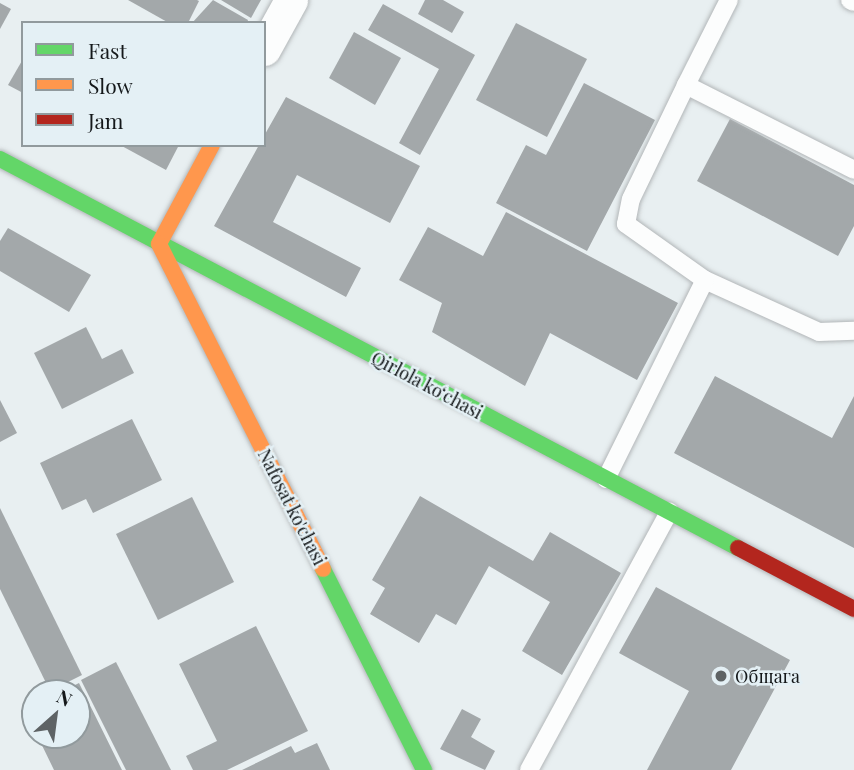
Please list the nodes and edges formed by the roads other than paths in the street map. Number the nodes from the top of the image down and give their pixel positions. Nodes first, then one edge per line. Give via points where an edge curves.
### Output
1 (291, 0) edge
2 (729, 0) edge
3 (266, 46) edge
4 (686, 85) junction
5 (211, 147) edge
6 (0, 159) edge
7 (854, 170) edge
8 (159, 244) junction
9 (705, 280) junction
10 (854, 331) edge
11 (606, 479) junction
12 (669, 512) junction
13 (854, 610) edge
14 (424, 770) edge
15 (529, 770) edge

1 - 3 street
2 - 4 lane
4 - 7 lane
4 - 9 lane via 631,199 626,225
5 - 8 street
6 - 8 street, Qirlola koʻchasi
8 - 11 street, Qirlola koʻchasi
8 - 14 street, Nafosat ko'chasi
9 - 10 lane via 820,332
9 - 11 lane
11 - 12 street, Qirlola koʻchasi
12 - 13 street, Qirlola koʻchasi
12 - 15 lane

